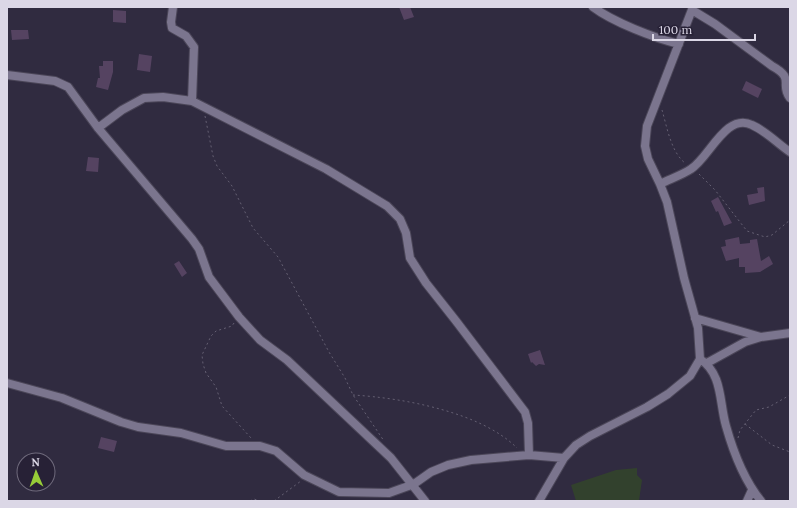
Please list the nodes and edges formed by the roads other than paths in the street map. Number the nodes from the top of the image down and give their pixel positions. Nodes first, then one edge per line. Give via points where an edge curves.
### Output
1 (173, 7) edge
2 (593, 7) edge
3 (693, 9) edge
4 (679, 44) junction
5 (7, 75) edge
6 (790, 98) edge
7 (192, 101) junction
8 (98, 128) junction
9 (790, 152) edge
10 (660, 184) junction
11 (695, 318) junction
12 (790, 334) edge
13 (760, 337) junction
14 (704, 361) junction
15 (7, 383) edge
16 (526, 455) junction
17 (564, 458) junction
18 (414, 484) junction
19 (752, 490) junction
20 (425, 501) edge
21 (539, 501) edge
22 (747, 501) edge
23 (761, 501) edge

1 - 7 street via 172,28 186,36 194,47
2 - 4 street via 656,38
3 - 4 street
3 - 6 street via 782,71 786,76
4 - 10 street via 647,126 645,146
5 - 8 street via 59,82 68,87
7 - 8 street via 144,98
7 - 16 street via 326,169 386,206 400,219 406,233 410,258 422,277 525,412 528,423
8 - 18 street via 192,239 199,249 209,276 239,317 260,340 287,360 386,453
9 - 10 street via 752,125 742,122 722,134 692,169
10 - 11 street via 667,202
11 - 13 street
11 - 14 street
12 - 13 street
13 - 14 street
14 - 17 street via 668,394 590,436 576,445
14 - 19 street via 718,385 725,424
15 - 18 street via 62,398 138,427 181,433 226,446 260,446 276,451 304,475 339,492 390,493
16 - 17 street
16 - 18 street via 471,460 448,465 431,472
17 - 21 street
18 - 20 street
19 - 22 street
19 - 23 street

